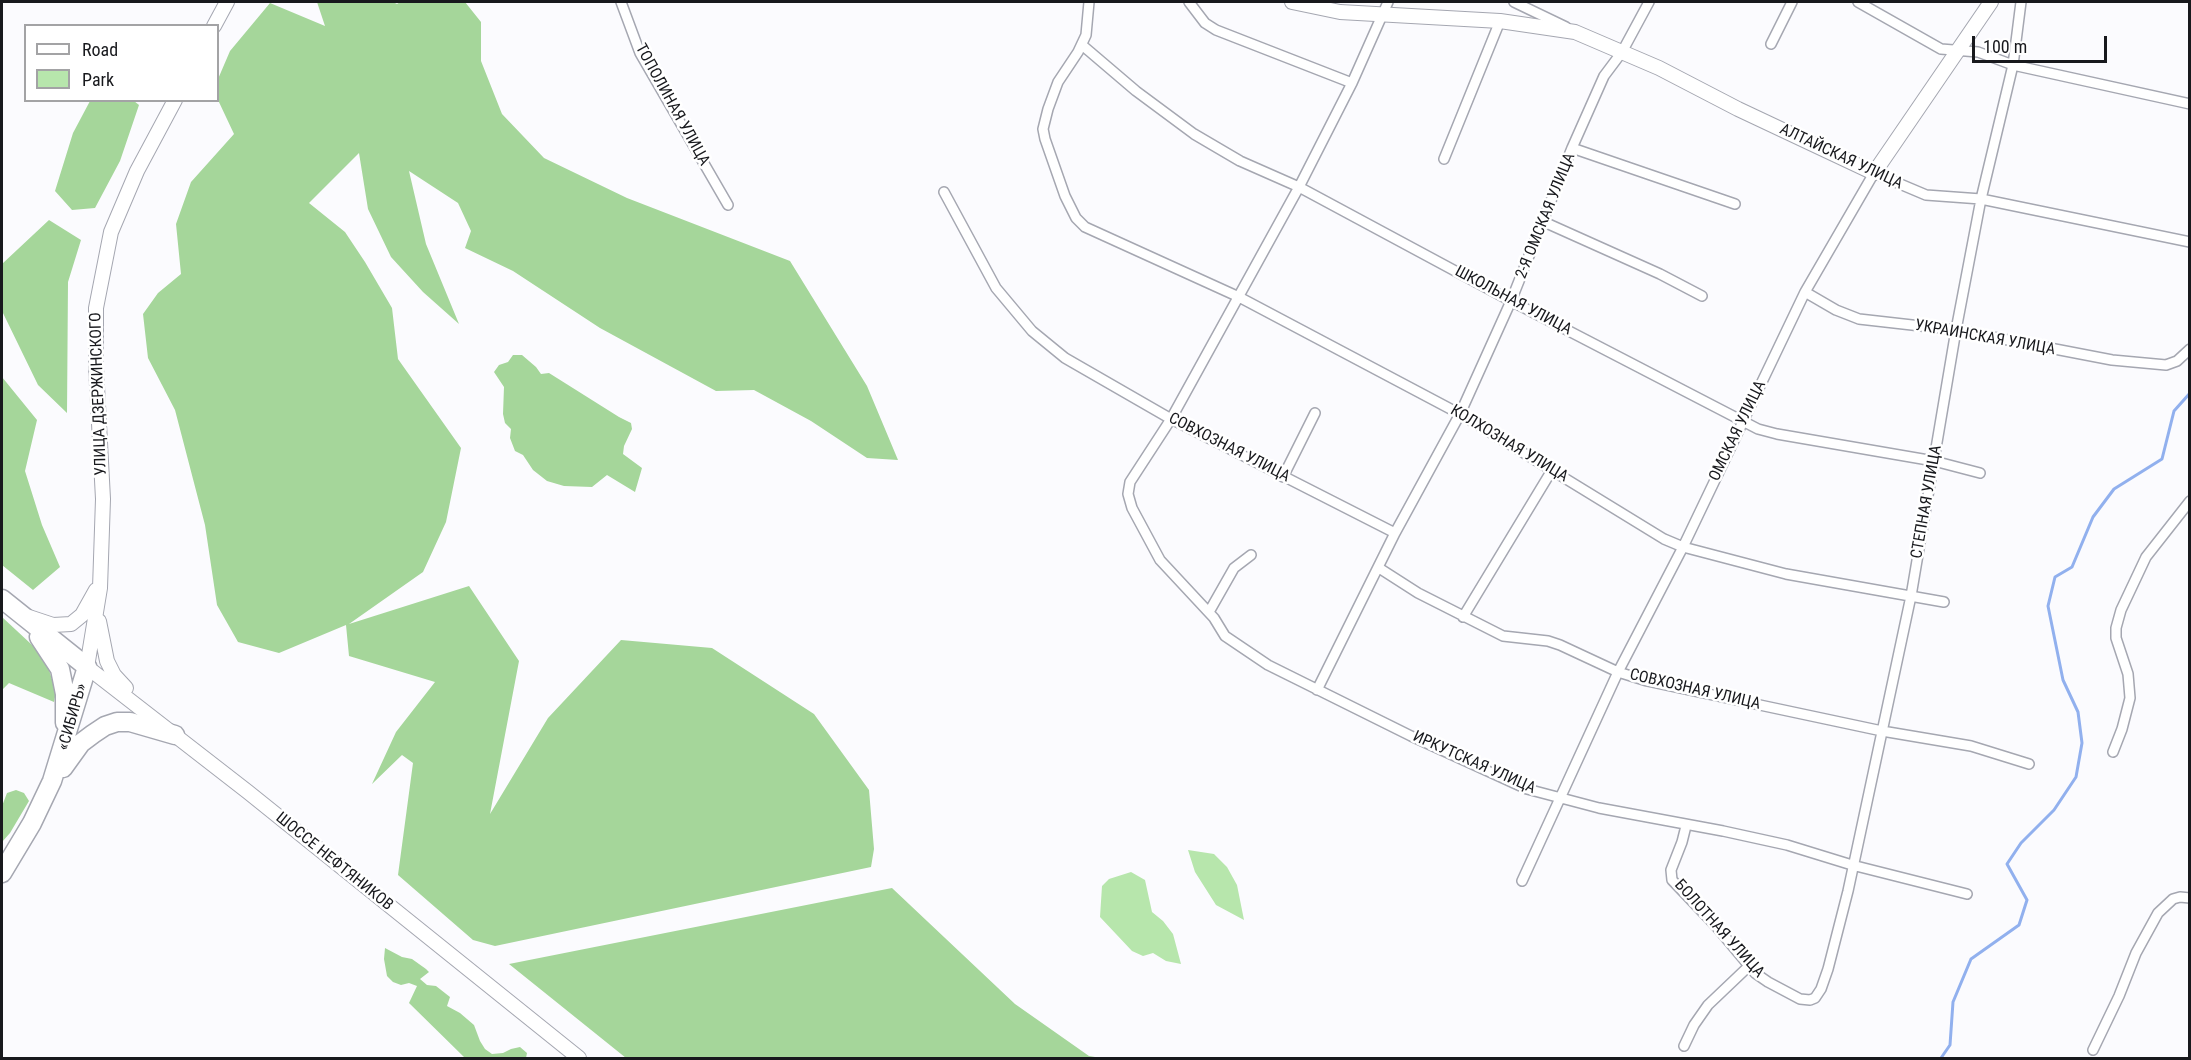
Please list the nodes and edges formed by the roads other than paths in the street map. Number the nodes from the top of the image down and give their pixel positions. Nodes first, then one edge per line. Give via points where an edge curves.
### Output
1 (227, 2) edge
2 (621, 2) edge
3 (1089, 2) edge
4 (1189, 2) edge
5 (1292, 2) edge
6 (1514, 2) edge
7 (1649, 2) edge
8 (1792, 2) edge
9 (1991, 2) edge
10 (2021, 2) edge
11 (1862, 3) edge
12 (1385, 8) edge
13 (1500, 21) junction
14 (215, 24) edge
15 (1575, 32) junction
16 (1772, 44) dead end
17 (1082, 45) junction
18 (1958, 51) junction
19 (1622, 52) junction
20 (2013, 65) junction
21 (1352, 83) junction
22 (174, 102) edge
23 (2190, 105) edge
24 (1572, 148) junction
25 (1444, 159) dead end
26 (1874, 173) junction
27 (1299, 187) junction
28 (944, 192) dead end
29 (1981, 199) junction
30 (1735, 204) dead end
31 (728, 205) dead end
32 (1544, 222) junction
33 (2190, 242) edge
34 (1805, 292) junction
35 (1702, 296) dead end
36 (1239, 297) junction
37 (1511, 301) junction
38 (1956, 330) junction
39 (2190, 350) edge
40 (1315, 413) dead end
41 (1460, 414) junction
42 (1171, 419) junction
43 (1742, 421) junction
44 (1934, 461) junction
45 (1552, 470) junction
46 (1980, 474) dead end
47 (1283, 477) junction
48 (2190, 501) edge
49 (1395, 533) junction
50 (1683, 547) junction
51 (1251, 555) dead end
52 (1379, 568) junction
53 (100, 583) junction
54 (1911, 596) junction
55 (2, 599) edge
56 (1944, 602) dead end
57 (97, 609) junction
58 (1209, 612) junction
59 (18, 613) junction
60 (1463, 617) junction
61 (87, 667) junction
62 (1618, 672) junction
63 (1317, 690) junction
64 (158, 722) junction
65 (1881, 730) junction
66 (175, 735) junction
67 (63, 751) junction
68 (2113, 752) dead end
69 (2030, 764) dead end
70 (52, 781) junction
71 (1561, 798) junction
72 (1686, 826) junction
73 (1852, 865) junction
74 (2, 873) edge
75 (1522, 881) dead end
76 (1967, 894) dead end
77 (2190, 898) edge
78 (1749, 966) junction
79 (1815, 998) joint
80 (1684, 1046) dead end
81 (2093, 1050) dead end
82 (579, 1059) edge

1 - 14 main road
2 - 31 street, ТОПОЛИНАЯ УЛИЦА via 640,53
3 - 17 street
4 - 21 street via 1205,23 1216,30
5 - 12 main road via 1340,12
6 - 15 street, АЛТАЙСКАЯ УЛИЦА
7 - 19 street, 2-Я ОМСКАЯ УЛИЦА
8 - 16 street
9 - 18 main road, ОМСКАЯ УЛИЦА
10 - 20 street, СТЕПНАЯ УЛИЦА
11 - 18 street via 1941,49
12 - 13 main road
12 - 21 street
13 - 15 main road
13 - 25 street
15 - 19 main road, АЛТАЙСКАЯ УЛИЦА
17 - 27 street, ШКОЛЬНАЯ УЛИЦА via 1194,134 1240,161
17 - 36 street, КОЛХОЗНАЯ УЛИЦА via 1058,82 1043,129 1076,218 1092,230
18 - 20 street via 1978,52
18 - 26 main road, ОМСКАЯ УЛИЦА
19 - 24 street, 2-Я ОМСКАЯ УЛИЦА via 1604,76
19 - 26 main road, АЛТАЙСКАЯ УЛИЦА
20 - 23 street
20 - 29 street, СТЕПНАЯ УЛИЦА
21 - 27 street
22 - 53 main road, УЛИЦА ДЗЕРЖИНСКОГО via 137,171 111,232 96,308 103,499
24 - 30 street
24 - 32 street, 2-Я ОМСКАЯ УЛИЦА
26 - 29 street, АЛТАЙСКАЯ УЛИЦА via 1926,195
26 - 34 street, ОМСКАЯ УЛИЦА
27 - 36 street
27 - 37 street, ШКОЛЬНАЯ УЛИЦА
28 - 42 street, СОВХОЗНАЯ УЛИЦА via 996,288 1032,331 1065,358
29 - 33 street, АЛТАЙСКАЯ УЛИЦА
29 - 38 street, СТЕПНАЯ УЛИЦА
32 - 35 street
32 - 37 street, 2-Я ОМСКАЯ УЛИЦА
34 - 38 street, УКРАИНСКАЯ УЛИЦА via 1859,319
34 - 43 street, ОМСКАЯ УЛИЦА
36 - 41 street, КОЛХОЗНАЯ УЛИЦА
36 - 42 street
37 - 41 street, 2-Я ОМСКАЯ УЛИЦА
37 - 43 street, ШКОЛЬНАЯ УЛИЦА
38 - 39 street, УКРАИНСКАЯ УЛИЦА via 2112,360 2171,364
38 - 44 street, СТЕПНАЯ УЛИЦА
40 - 47 street
41 - 45 street, КОЛХОЗНАЯ УЛИЦА
41 - 49 street, 2-Я ОМСКАЯ УЛИЦА
42 - 47 street, СОВХОЗНАЯ УЛИЦА
42 - 58 street, ИРКУТСКАЯ УЛИЦА via 1130,482 1128,494 1160,560
43 - 44 street, ШКОЛЬНАЯ УЛИЦА via 1777,434
43 - 50 street, ОМСКАЯ УЛИЦА
44 - 46 street, ШКОЛЬНАЯ УЛИЦА
44 - 54 street, СТЕПНАЯ УЛИЦА
45 - 50 street, КОЛХОЗНАЯ УЛИЦА
45 - 60 street
47 - 49 street, СОВХОЗНАЯ УЛИЦА
48 - 68 street via 2146,557 2121,610 2116,638 2128,674 2130,698
49 - 52 street, 2-Я ОМСКАЯ УЛИЦА
50 - 54 street, КОЛХОЗНАЯ УЛИЦА via 1786,574
50 - 62 street, ОМСКАЯ УЛИЦА
51 - 58 street via 1234,568
52 - 60 street, СОВХОЗНАЯ УЛИЦА
52 - 63 street, 2-Я ОМСКАЯ УЛИЦА
53 - 57 main road, УЛИЦА ДЗЕРЖИНСКОГО
53 - 59 main road via 82,615 71,624 53,625
54 - 56 street, КОЛХОЗНАЯ УЛИЦА
54 - 65 street, СТЕПНАЯ УЛИЦА
55 - 59 highway
57 - 61 main road, УЛИЦА ДЗЕРЖИНСКОГО
57 - 64 main road via 104,649 114,675
58 - 63 street, ИРКУТСКАЯ УЛИЦА via 1230,640
59 - 61 highway, «СИБИРЬ»
59 - 67 highway via 46,645 60,669 65,694
60 - 62 street, СОВХОЗНАЯ УЛИЦА via 1503,636 1560,645
61 - 64 main road, ШОССЕ НЕФТЯНИКОВ
61 - 67 highway, «СИБИРЬ»
62 - 65 street, СОВХОЗНАЯ УЛИЦА via 1656,684
62 - 71 street, ОМСКАЯ УЛИЦА
63 - 71 street, ИРКУТСКАЯ УЛИЦА via 1527,789
64 - 66 main road, ШОССЕ НЕФТЯНИКОВ
65 - 69 street, СОВХОЗНАЯ УЛИЦА via 1971,746
65 - 73 street, СТЕПНАЯ УЛИЦА
66 - 70 highway via 130,722 105,726 81,743
66 - 82 main road, ШОССЕ НЕФТЯНИКОВ
67 - 70 highway, «СИБИРЬ»
70 - 74 highway
71 - 72 street, ИРКУТСКАЯ УЛИЦА
71 - 75 street, ОМСКАЯ УЛИЦА
72 - 73 street, ИРКУТСКАЯ УЛИЦА via 1787,845
72 - 78 street, БОЛОТНАЯ УЛИЦА via 1671,870 1672,880
73 - 76 street, ИРКУТСКАЯ УЛИЦА
73 - 79 street, СТЕПНАЯ УЛИЦА via 1828,969
77 - 81 street via 2173,899 2158,913
78 - 79 street, БОЛОТНАЯ УЛИЦА via 1768,982 1800,999
78 - 80 street via 1708,1005

